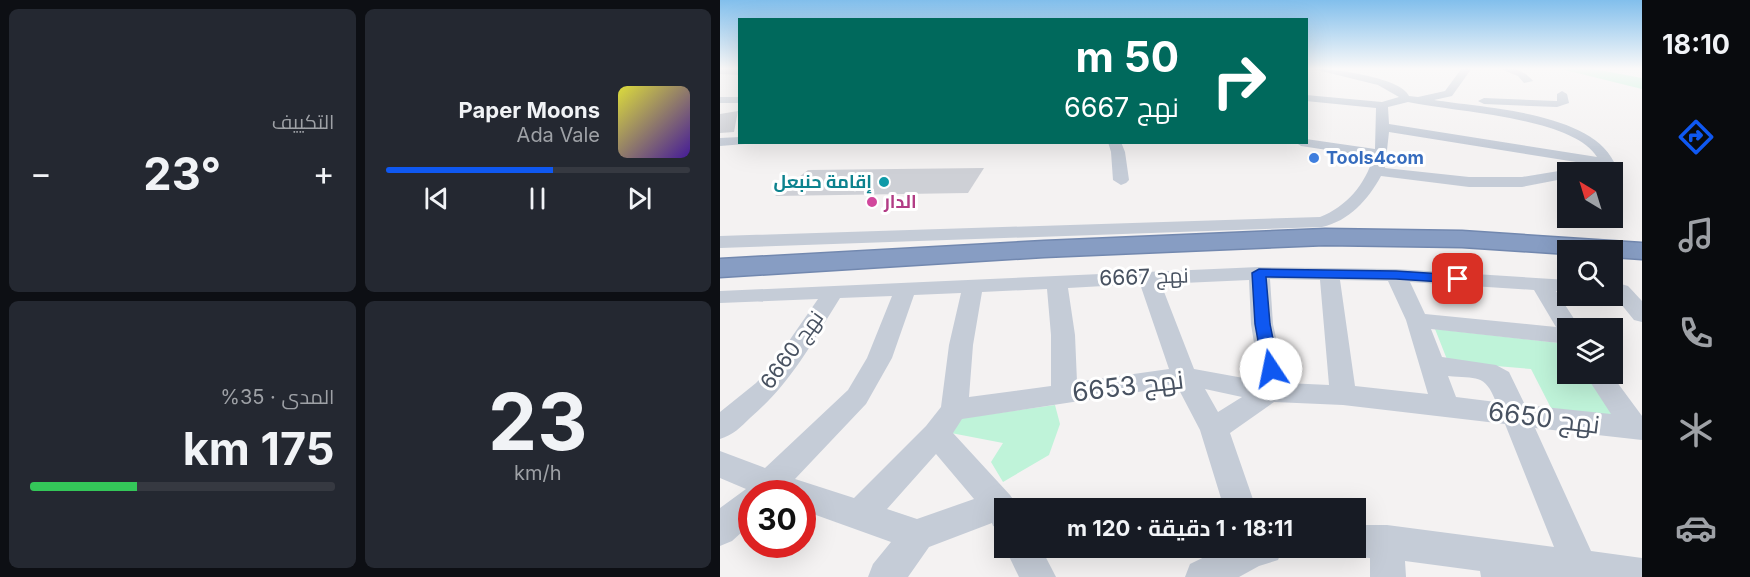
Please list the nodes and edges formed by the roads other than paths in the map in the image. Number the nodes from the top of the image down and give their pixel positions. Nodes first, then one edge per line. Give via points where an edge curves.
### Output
1 (1562, 94) dead end
2 (1405, 95) edge
3 (1441, 95) edge
4 (1453, 95) edge
5 (1308, 98) edge
6 (1408, 99) junction
7 (720, 100) edge
8 (738, 100) edge
9 (1382, 105) junction
10 (1383, 127) junction
11 (1445, 128) junction
12 (738, 141) edge
13 (720, 142) edge
14 (1114, 144) edge
15 (1308, 144) edge
16 (1607, 162) joint
17 (1378, 163) junction
18 (1557, 175) edge
19 (1121, 180) dead end
20 (720, 242) edge
21 (1642, 251) edge
22 (1557, 257) edge
23 (1623, 262) edge
24 (1642, 264) edge
25 (720, 268) edge
26 (1259, 273) junction
27 (1329, 273) junction
28 (1396, 275) junction
29 (1148, 277) junction
30 (1058, 281) junction
31 (720, 282) edge
32 (1541, 284) junction
33 (1557, 285) edge
34 (972, 288) junction
35 (905, 290) junction
36 (1625, 291) edge
37 (833, 292) junction
38 (720, 297) edge
39 (1642, 315) edge
40 (1562, 318) edge
41 (1417, 320) junction
42 (1557, 335) edge
43 (1432, 365) junction
44 (1184, 376) junction
45 (1605, 384) edge
46 (1272, 392) junction
47 (1065, 393) junction
48 (1343, 394) junction
49 (1445, 405) junction
50 (1515, 415) junction
51 (945, 422) junction
52 (720, 428) edge
53 (1214, 429) junction
54 (1639, 429) edge
55 (720, 464) edge
56 (747, 480) edge
57 (781, 480) edge
58 (994, 498) edge
59 (1237, 498) edge
60 (816, 500) edge
61 (994, 512) edge
62 (860, 514) junction
63 (738, 516) edge
64 (720, 530) edge
65 (917, 535) junction
66 (1371, 541) edge
67 (1028, 558) edge
68 (1239, 558) edge
69 (1496, 566) edge
70 (1582, 572) edge
71 (1642, 576) edge
72 (886, 577) edge
73 (1038, 577) edge
74 (1203, 577) edge
75 (1388, 577) edge

1 - 4 street via 1563,103 1557,104 1483,101
2 - 6 street
3 - 6 street
5 - 9 street
6 - 9 street
6 - 11 street
7 - 8 street
9 - 10 street
10 - 11 street
10 - 17 street
11 - 16 street
11 - 16 street via 1546,122 1601,150
12 - 13 street
14 - 19 street
15 - 17 street
17 - 18 street via 1468,182 1522,182
17 - 20 street via 1354,202 1340,215 1322,222
21 - 25 highway via 1462,239 1325,237
22 - 31 highway via 1329,251
23 - 24 highway
26 - 27 street, نهج 6667
26 - 29 street, نهج 6667
26 - 46 street
27 - 28 street, نهج 6667
27 - 48 street
28 - 32 street, نهج 6667
28 - 41 street
29 - 30 street, نهج 6667
29 - 44 street
30 - 34 street, نهج 6667
30 - 47 street
32 - 33 street, نهج 6667
32 - 40 street
34 - 35 street, نهج 6667
34 - 51 street
35 - 37 street, نهج 6667
35 - 57 street via 881,360 870,378
36 - 39 street
37 - 38 street, نهج 6667
37 - 52 street, نهج 6660 via 780,373
41 - 42 street
41 - 43 street
43 - 49 street
43 - 50 street via 1487,370 1500,379
44 - 46 street, نهج 6653
44 - 47 street, نهج 6653
44 - 53 street
45 - 54 street
46 - 48 street, نهج 6653
46 - 53 street
47 - 51 street, نهج 6653
48 - 49 street, نهج 6653
49 - 50 street, نهج 6650
50 - 54 street, نهج 6650
50 - 70 street
51 - 58 street
51 - 62 street
53 - 59 street
55 - 56 street
60 - 62 street
61 - 65 street
62 - 65 street
63 - 64 street
65 - 72 street
66 - 69 street
66 - 75 street
67 - 73 street
68 - 74 street
69 - 70 street
70 - 71 street

